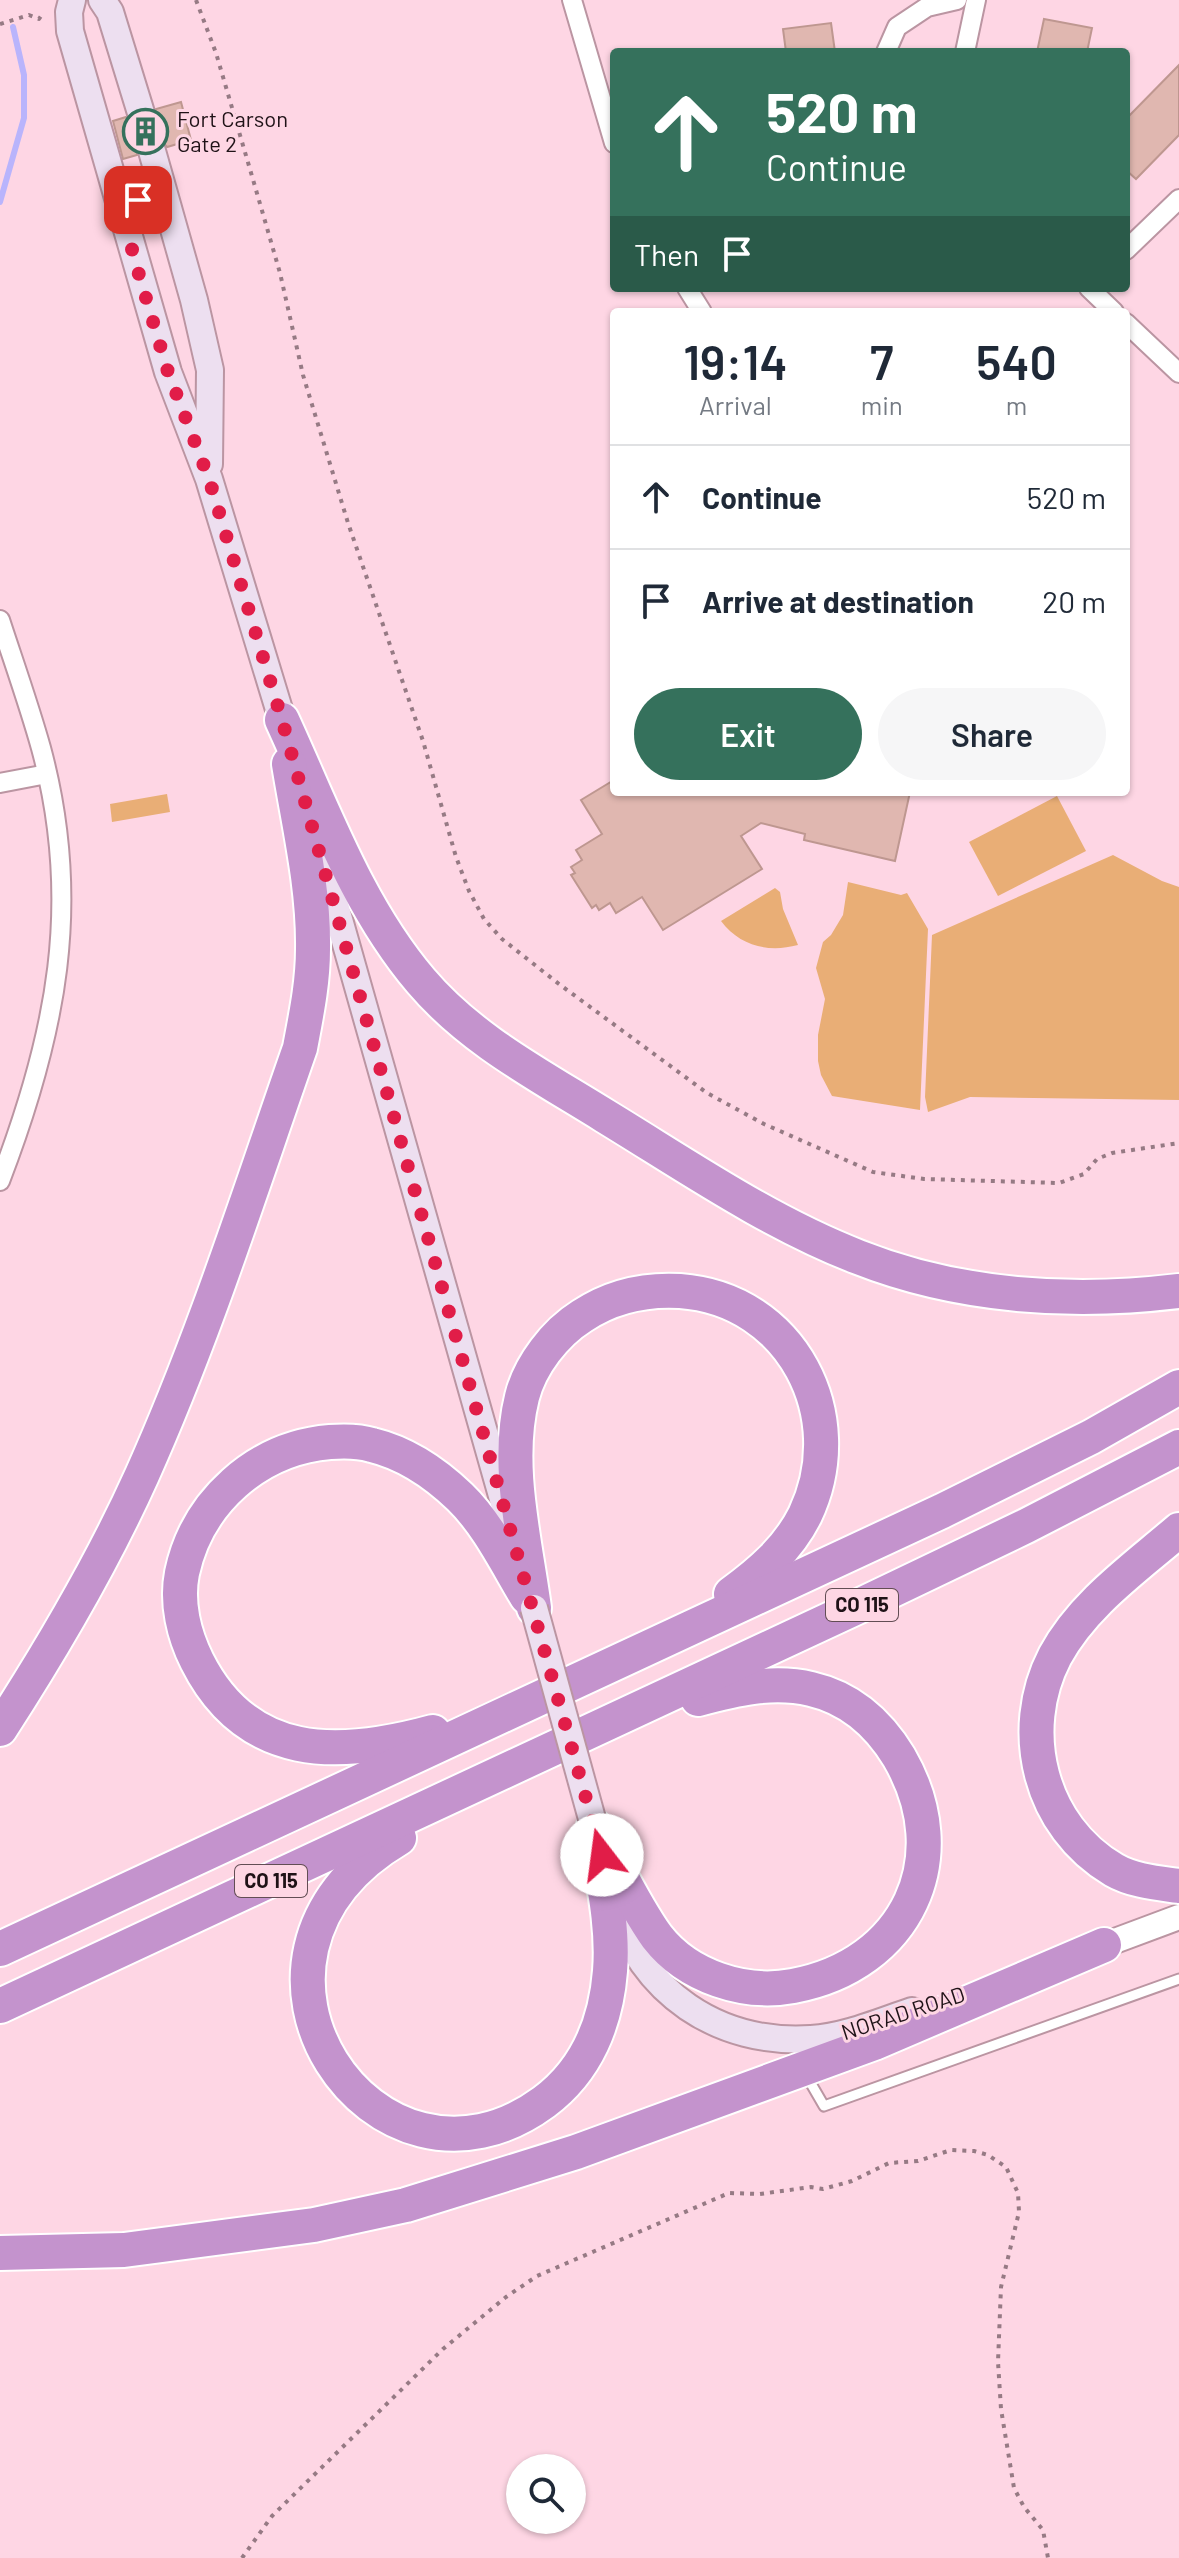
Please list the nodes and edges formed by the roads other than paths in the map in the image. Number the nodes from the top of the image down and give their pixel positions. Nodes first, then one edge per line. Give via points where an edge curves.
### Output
1 (72, 0) edge
2 (102, 0) edge
3 (572, 0) edge
4 (957, 0) edge
5 (976, 0) edge
6 (888, 48) edge
7 (966, 48) edge
8 (126, 63) junction
9 (83, 83) junction
10 (141, 113) tunnel mouth
11 (610, 129) edge
12 (152, 151) tunnel mouth
13 (1179, 199) edge
14 (169, 215) junction
15 (1130, 246) edge
16 (132, 251) junction
17 (1093, 292) edge
18 (1110, 308) edge
19 (1130, 327) edge
20 (1179, 373) edge
21 (209, 479) junction
22 (0, 620) edge
23 (282, 720) junction
24 (47, 774) junction
25 (0, 783) edge
26 (0, 1181) edge
27 (1179, 1291) edge
28 (1179, 1387) edge
29 (1179, 1447) edge
30 (1179, 1530) edge
31 (534, 1608) junction
32 (588, 1675) junction
33 (526, 1706) junction
34 (605, 1725) junction
35 (0, 1729) edge
36 (542, 1756) junction
37 (594, 1826) junction
38 (1179, 1886) edge
39 (1179, 1917) edge
40 (1104, 1945) junction
41 (0, 1949) edge
42 (1179, 1979) edge
43 (0, 2006) edge
44 (802, 2069) junction
45 (0, 2253) edge

1 - 9 main road via 70,31
2 - 8 main road
3 - 11 street
4 - 6 street via 927,7 897,27
5 - 7 street
8 - 9 main road via 109,57 99,60
8 - 10 main road
9 - 16 main road
12 - 14 main road
13 - 15 street
14 - 16 main road via 155,201 138,200
14 - 21 main road via 210,370
16 - 21 main road via 168,372
17 - 18 street
19 - 20 street
21 - 23 main road, NORAD ROAD
22 - 24 street
23 - 27 highway via 348,865 395,948 445,1007 521,1064 733,1195 859,1258 917,1275 1027,1295 1083,1298
23 - 31 main road, NORAD ROAD
23 - 35 highway via 310,900 310,995 300,1048 184,1377 142,1476 98,1566
24 - 25 street
24 - 26 street via 62,880 59,968 39,1070
28 - 32 highway, CO 115 via 1020,1474
29 - 34 highway, CO 115 via 1026,1526
30 - 38 highway via 1077,1624 1047,1673 1035,1735 1046,1789 1061,1821 1085,1849 1115,1871
31 - 32 highway via 515,1469 516,1426 523,1393 551,1343 592,1309 644,1292 718,1298 772,1328 792,1350 817,1405 820,1460 804,1516 764,1570
31 - 33 highway via 462,1499 431,1473 371,1444 313,1444 256,1465 211,1508 181,1575 183,1623 207,1681 227,1707 254,1728 281,1739 352,1749 397,1742
31 - 37 main road, NORAD ROAD, bridge
32 - 33 highway, CO 115
33 - 41 highway, CO 115
34 - 36 highway, CO 115
34 - 37 highway via 735,1689 773,1684 840,1698 889,1740 913,1785 924,1841 921,1872 892,1933 868,1956 809,1983 741,1987 709,1976 659,1939
36 - 37 highway via 376,1854 343,1884 324,1912 312,1941 307,1997 322,2044 350,2087 374,2108 432,2132 469,2133 528,2114 568,2081 594,2041 610,1970 610,1932
36 - 43 highway, CO 115
37 - 40 main road, NORAD ROAD via 618,1914 647,1968 693,2012 753,2036 813,2039 843,2034
39 - 40 street, NORAD ROAD
40 - 44 highway
42 - 44 lane via 824,2106
44 - 45 highway via 576,2152 406,2205 314,2225 185,2243

